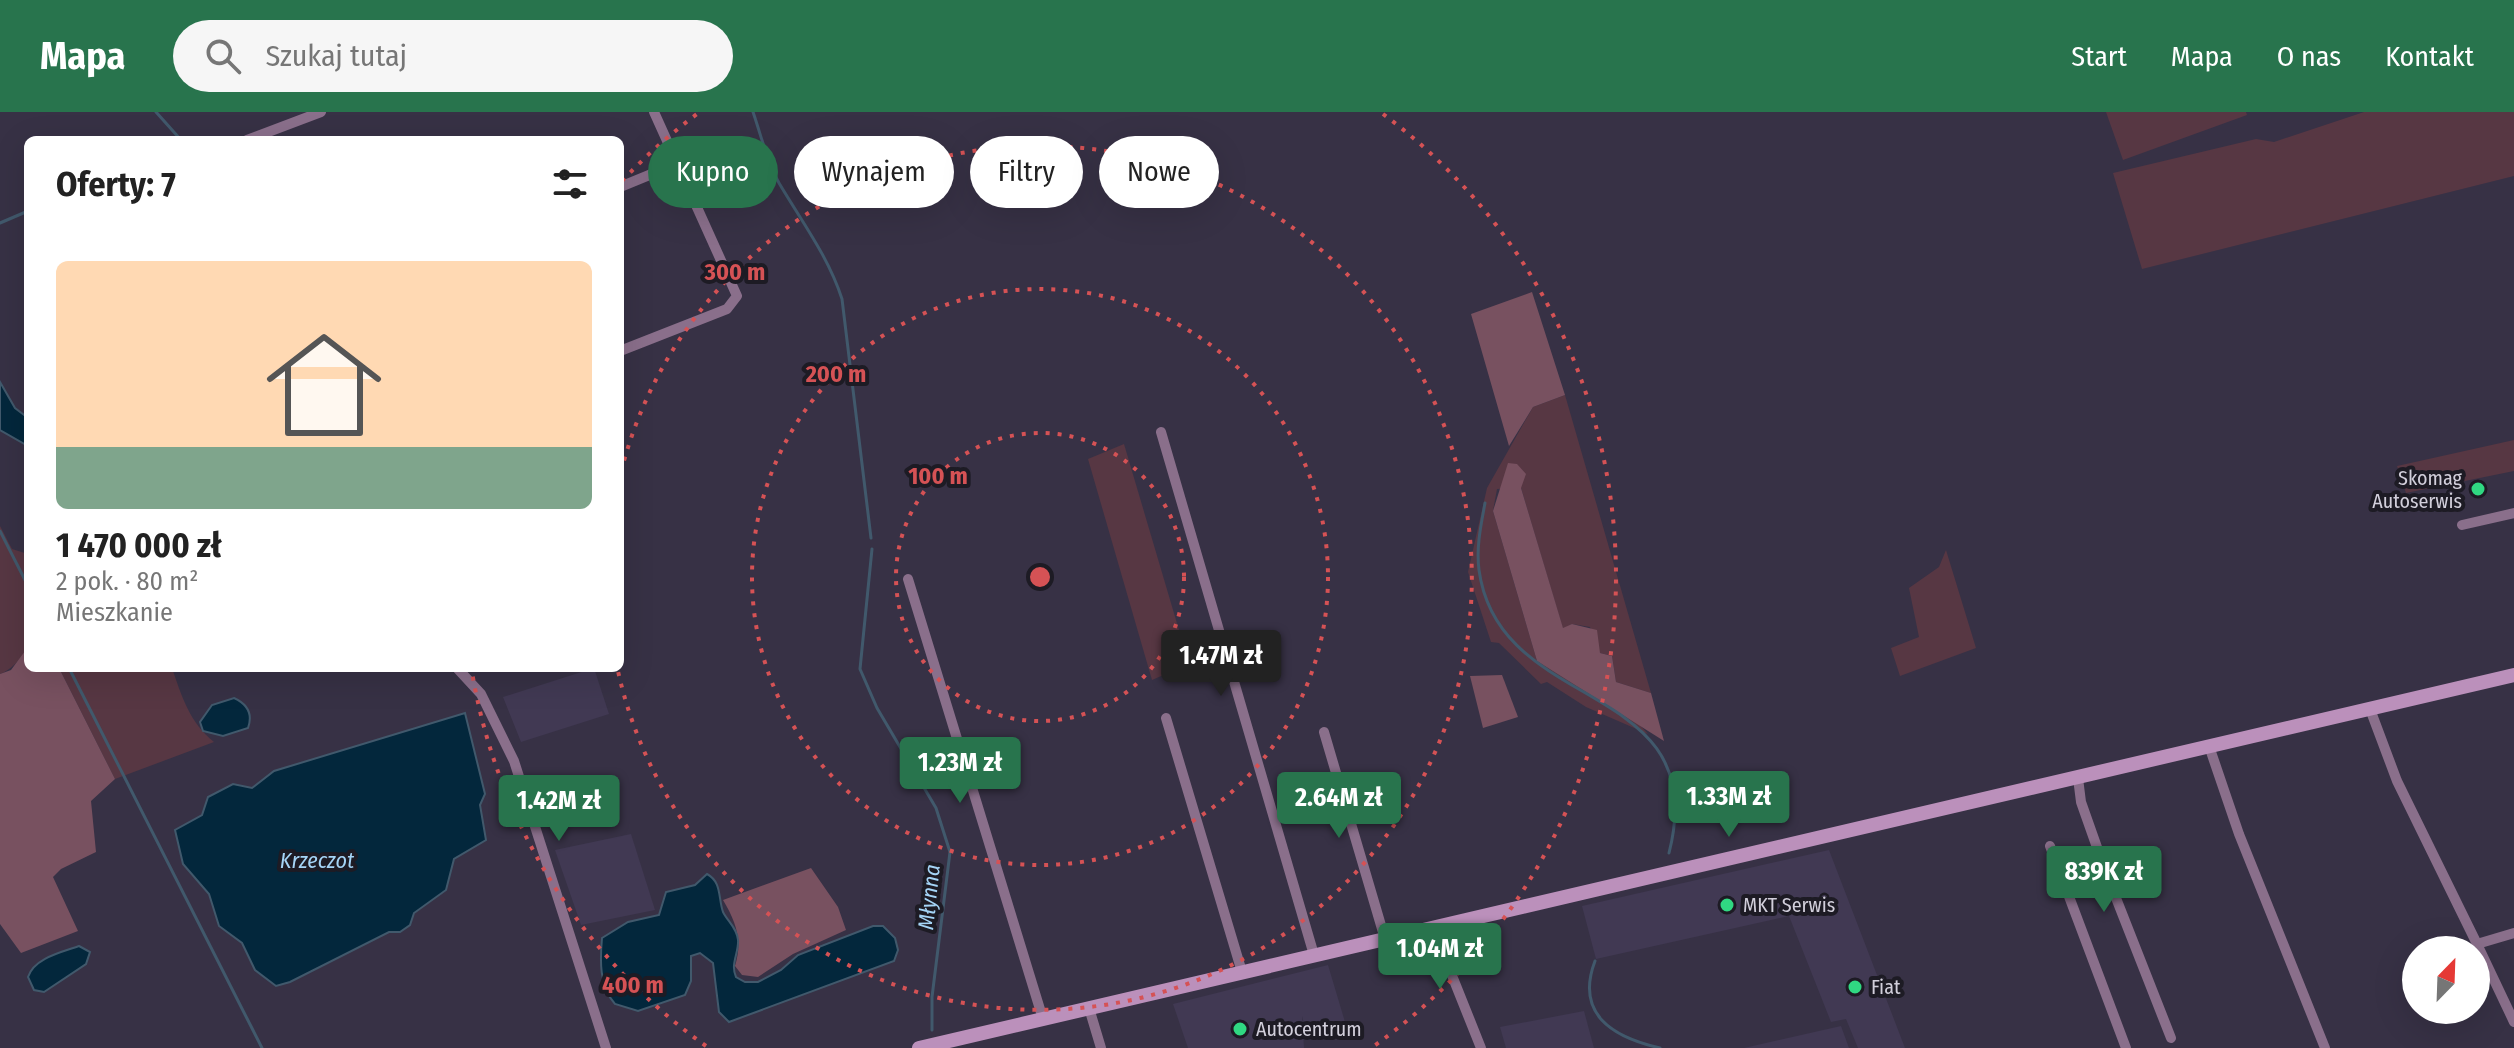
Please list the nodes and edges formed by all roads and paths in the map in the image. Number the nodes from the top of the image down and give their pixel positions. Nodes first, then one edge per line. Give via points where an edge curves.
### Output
1 (321, 112) edge
2 (654, 112) edge
3 (258, 136) edge
4 (664, 136) edge
5 (648, 176) edge
6 (624, 185) edge
7 (696, 208) edge
8 (624, 349) edge
9 (1161, 432) dead end
10 (2514, 513) edge
11 (2462, 525) dead end
12 (908, 579) dead end
13 (461, 672) edge
14 (2514, 675) edge
15 (2370, 709) junction
16 (1166, 718) dead end
17 (1324, 732) dead end
18 (2209, 746) junction
19 (2078, 778) junction
20 (2050, 846) dead end
21 (1437, 926) junction
22 (2514, 933) edge
23 (2473, 936) edge
24 (1385, 939) junction
25 (2490, 940) edge
26 (1314, 955) junction
27 (2490, 971) edge
28 (1242, 972) junction
29 (1089, 1008) junction
30 (1043, 1019) junction
31 (2514, 1022) edge
32 (2171, 1038) dead end
33 (606, 1048) edge
34 (919, 1048) edge
35 (1101, 1048) edge
36 (1481, 1048) edge
37 (2126, 1048) edge
38 (2325, 1048) edge

1 - 3 street
2 - 4 street
5 - 6 street
7 - 8 street via 737,296 727,309
9 - 26 street
10 - 11 street
12 - 30 street
13 - 33 street via 481,694 514,761
14 - 15 street
15 - 18 street
15 - 23 street via 2397,781
16 - 28 street
17 - 24 street
18 - 19 street
18 - 38 street
19 - 21 street
19 - 32 street via 2105,870
20 - 37 street
21 - 24 street
21 - 36 street via 1437,938
22 - 25 street
24 - 26 street
26 - 28 street
27 - 31 street
28 - 29 street
29 - 30 street
29 - 35 street
30 - 34 street

